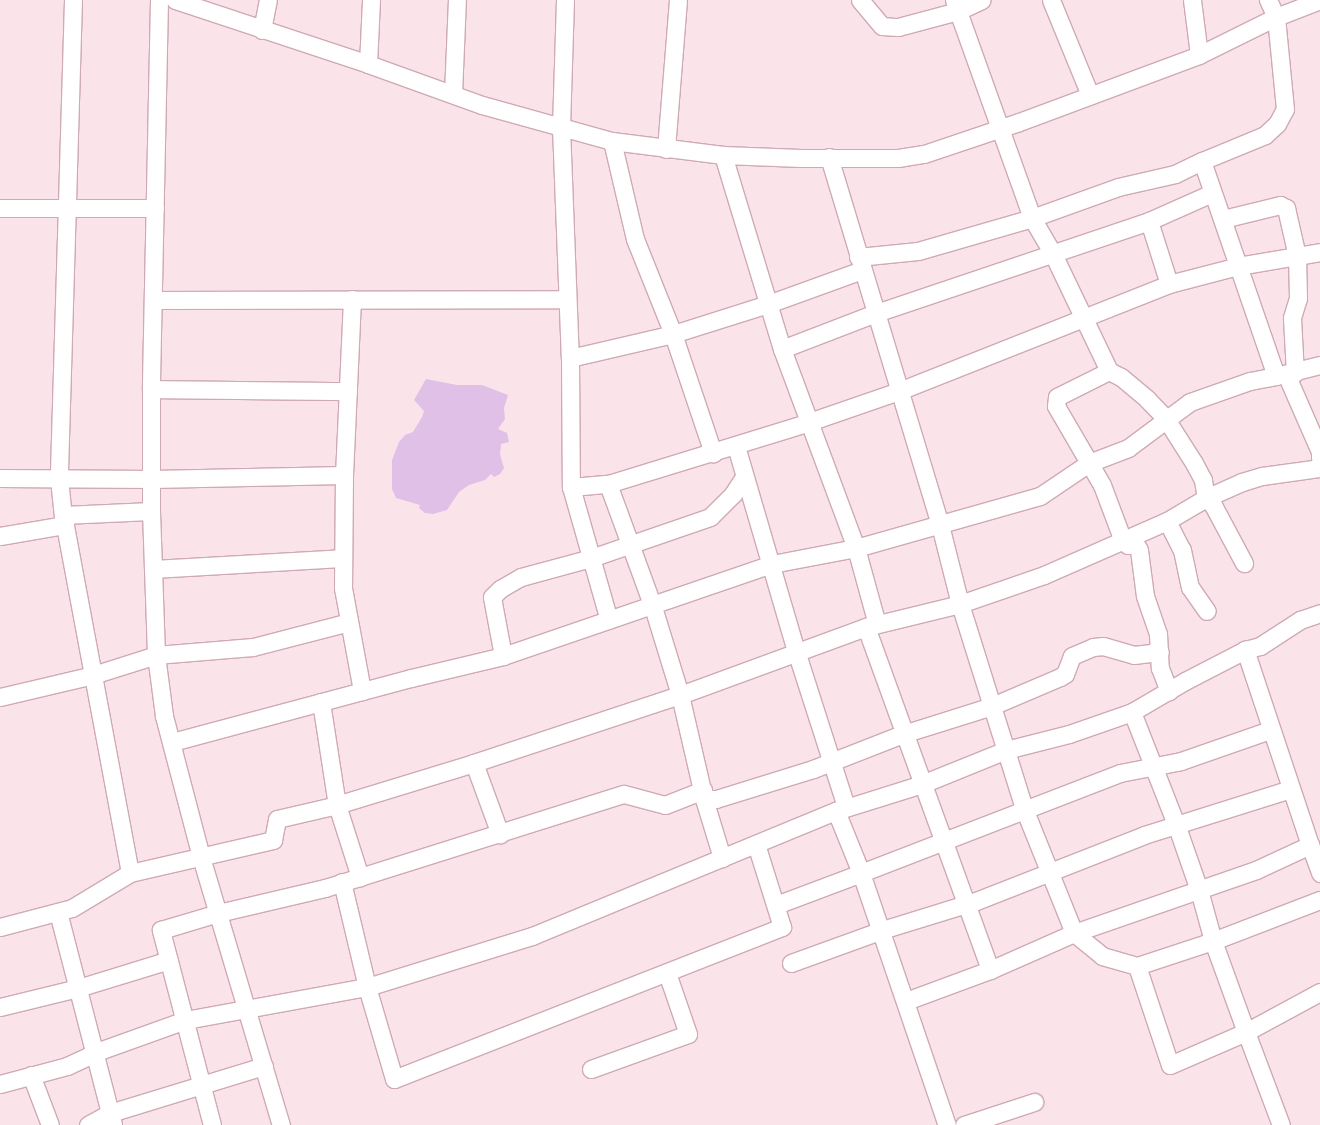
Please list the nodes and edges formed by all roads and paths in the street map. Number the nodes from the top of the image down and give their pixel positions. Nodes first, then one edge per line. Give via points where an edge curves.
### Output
1 (73, 0) edge
2 (159, 0) edge
3 (175, 0) edge
4 (268, 0) edge
5 (371, 0) edge
6 (457, 0) edge
7 (565, 0) edge
8 (678, 0) edge
9 (860, 0) edge
10 (982, 0) edge
11 (1051, 0) edge
12 (1192, 0) edge
13 (1268, 0) edge
14 (1320, 0) edge
15 (956, 5) edge
16 (1276, 17) junction
17 (262, 30) junction
18 (1199, 55) junction
19 (368, 64) junction
20 (453, 94) junction
21 (1090, 95) junction
22 (561, 127) junction
23 (1001, 127) junction
24 (612, 141) junction
25 (666, 149) junction
26 (723, 155) junction
27 (829, 157) junction
28 (1202, 161) junction
29 (1212, 193) junction
30 (0, 208) edge
31 (68, 208) junction
32 (155, 208) junction
33 (1032, 218) junction
34 (1223, 219) junction
35 (1149, 221) junction
36 (1320, 252) edge
37 (1053, 254) junction
38 (1297, 256) junction
39 (860, 263) junction
40 (1238, 266) junction
41 (1169, 284) junction
42 (566, 299) junction
43 (153, 300) junction
44 (352, 300) junction
45 (768, 304) junction
46 (876, 313) junction
47 (1083, 316) junction
48 (673, 334) junction
49 (782, 349) junction
50 (570, 358) junction
51 (1320, 365) edge
52 (1109, 371) junction
53 (1285, 374) junction
54 (152, 389) junction
55 (348, 391) junction
56 (899, 391) junction
57 (1166, 419) junction
58 (808, 422) junction
59 (736, 446) junction
60 (1319, 450) edge
61 (713, 453) junction
62 (1089, 462) junction
63 (1320, 468) edge
64 (344, 474) junction
65 (744, 477) junction
66 (0, 478) edge
67 (59, 479) junction
68 (152, 479) junction
69 (608, 484) junction
70 (571, 487) junction
71 (1206, 498) junction
72 (151, 511) junction
73 (64, 520) junction
74 (1167, 521) junction
75 (940, 525) junction
76 (0, 536) edge
77 (1123, 542) junction
78 (630, 545) junction
79 (856, 548) junction
80 (342, 558) junction
81 (591, 558) junction
82 (1244, 563) dead end
83 (772, 564) junction
84 (153, 569) junction
85 (960, 604) junction
86 (653, 607) junction
87 (1207, 611) dead end
88 (1320, 613) edge
89 (610, 620) junction
90 (349, 622) junction
91 (872, 625) junction
92 (1245, 650) junction
93 (796, 651) junction
94 (1160, 652) junction
95 (156, 654) junction
96 (503, 656) junction
97 (93, 675) junction
98 (362, 691) junction
99 (1169, 691) junction
100 (680, 695) junction
101 (0, 697) edge
102 (321, 702) junction
103 (992, 706) junction
104 (1132, 712) junction
105 (1270, 730) junction
106 (903, 734) junction
107 (172, 742) junction
108 (1006, 750) junction
109 (833, 761) junction
110 (474, 763) junction
111 (1155, 768) junction
112 (922, 784) junction
113 (1291, 789) junction
114 (704, 795) junction
115 (337, 805) junction
116 (841, 809) junction
117 (1025, 810) junction
118 (1176, 824) junction
119 (500, 834) junction
120 (944, 843) junction
121 (756, 844) junction
122 (1310, 845) junction
123 (200, 857) junction
124 (722, 858) junction
125 (130, 872) junction
126 (1051, 872) junction
127 (861, 873) junction
128 (1320, 873) edge
129 (360, 877) junction
130 (342, 882) junction
131 (1199, 890) junction
132 (1320, 900) edge
133 (966, 904) junction
134 (776, 905) junction
135 (58, 912) junction
136 (218, 913) junction
137 (0, 927) edge
138 (882, 930) junction
139 (1074, 933) junction
140 (1213, 941) junction
141 (169, 960) junction
142 (791, 963) dead end
143 (1137, 966) junction
144 (990, 970) junction
145 (667, 973) junction
146 (367, 987) junction
147 (78, 988) junction
148 (1320, 992) edge
149 (906, 1001) junction
150 (0, 1007) edge
151 (247, 1009) junction
152 (186, 1020) junction
153 (1246, 1032) junction
154 (94, 1053) junction
155 (264, 1066) junction
156 (591, 1069) dead end
157 (31, 1075) junction
158 (0, 1084) edge
159 (202, 1084) junction
160 (1034, 1102) dead end
161 (111, 1119) edge
162 (50, 1125) edge
163 (88, 1125) edge
164 (212, 1125) edge
165 (281, 1125) edge
166 (947, 1125) edge
167 (964, 1125) edge
168 (1281, 1125) edge

1 - 31 street
2 - 32 street
3 - 17 street
4 - 17 street
5 - 19 street
6 - 20 street
7 - 22 street
8 - 25 street
9 - 15 street via 882,26 898,27
10 - 15 street
11 - 21 street
12 - 18 street
13 - 16 street
14 - 16 street
15 - 23 street
16 - 18 street
16 - 28 street via 1285,102 1281,117 1265,135
17 - 19 street
18 - 21 street
19 - 20 street
20 - 22 street
21 - 23 street
22 - 24 street
22 - 42 street
23 - 27 street via 924,154 898,158
23 - 33 street
24 - 25 street
24 - 48 street via 636,239
25 - 26 street
26 - 27 street
26 - 45 street
27 - 39 street
28 - 29 street
28 - 33 street via 1175,174 1118,187
29 - 34 street
29 - 35 street
30 - 31 street
31 - 32 street
31 - 67 street
32 - 43 street
33 - 37 street
33 - 39 street via 918,251
34 - 38 street via 1284,206
34 - 40 street
35 - 37 street
35 - 41 street
36 - 38 street
37 - 46 street
37 - 47 street
38 - 40 street
38 - 53 street via 1298,298 1292,318
39 - 45 street
39 - 46 street
40 - 41 street
40 - 53 street
41 - 47 street
42 - 44 street
42 - 50 street
43 - 44 street
43 - 54 street
44 - 55 street
45 - 48 street
45 - 49 street
46 - 49 street
46 - 56 street
47 - 52 street
47 - 56 street
48 - 50 street
48 - 61 street
49 - 58 street
50 - 70 street
51 - 53 street
52 - 57 street via 1121,377 1147,398
52 - 62 street via 1055,400 1056,406
53 - 57 street via 1250,381 1190,402
53 - 60 street
54 - 55 street
54 - 68 street
55 - 64 street
56 - 58 street
56 - 75 street
57 - 62 street via 1128,448
57 - 71 street via 1203,480
58 - 59 street
58 - 79 street
59 - 61 street
59 - 65 street
61 - 69 street
62 - 75 street via 1040,496 991,508
62 - 77 street via 1105,492
63 - 71 street via 1262,476
64 - 68 street
64 - 80 street
65 - 78 street via 733,494 710,517
65 - 83 street
66 - 67 street
67 - 68 street
67 - 73 street
68 - 72 street
69 - 70 street
69 - 78 street
70 - 81 street
71 - 74 street
71 - 82 street via 1214,505
72 - 73 street
72 - 84 street
73 - 76 street
73 - 97 street
74 - 77 street
74 - 87 street via 1182,550 1190,587
75 - 79 street
75 - 85 street
77 - 85 street via 1044,575
77 - 94 street via 1128,545 1135,543 1139,550 1145,596 1155,623
78 - 81 street
78 - 86 street
79 - 83 street
79 - 91 street
80 - 84 street
80 - 90 street via 343,588
81 - 89 street
81 - 96 street via 521,577 492,597
83 - 86 street
83 - 93 street
84 - 95 street
85 - 91 street
85 - 103 street
86 - 89 street
86 - 100 street
88 - 92 street via 1300,620 1260,646
89 - 96 street
90 - 95 street via 253,647
90 - 98 street
91 - 93 street
91 - 106 street
92 - 99 street
92 - 105 street
93 - 100 street
93 - 109 street
94 - 99 street via 1160,668
94 - 103 street via 1134,655 1103,646 1092,647 1072,656 1065,674 1060,677
95 - 97 street
95 - 107 street via 164,716
96 - 98 street
97 - 101 street
97 - 125 street
98 - 102 street
99 - 104 street
100 - 110 street
100 - 114 street
102 - 107 street
102 - 115 street
103 - 106 street
103 - 108 street
104 - 108 street via 1069,734
104 - 111 street
105 - 111 street
105 - 113 street
106 - 109 street
106 - 112 street
107 - 123 street
108 - 112 street
108 - 117 street
109 - 114 street via 722,797
109 - 116 street
110 - 115 street
110 - 119 street
111 - 117 street via 1120,774
111 - 118 street
112 - 116 street
112 - 120 street
113 - 118 street
113 - 122 street
114 - 119 street via 665,805 624,794
114 - 124 street
115 - 123 street via 277,819 273,840
115 - 129 street
116 - 121 street
116 - 127 street
117 - 120 street
117 - 126 street
118 - 126 street
118 - 131 street
119 - 129 street
120 - 127 street
120 - 133 street
121 - 124 street
121 - 134 street
122 - 128 street
122 - 131 street via 1256,870
123 - 125 street
123 - 136 street
124 - 146 street via 532,936
125 - 135 street via 72,908
126 - 133 street
126 - 139 street
127 - 134 street
127 - 138 street
129 - 130 street
130 - 136 street
130 - 146 street
131 - 139 street
131 - 140 street
132 - 140 street
133 - 138 street
133 - 144 street
134 - 145 street via 782,926
135 - 137 street
135 - 147 street
136 - 141 street via 161,930
136 - 151 street
138 - 142 street
138 - 149 street
139 - 143 street via 1102,956
139 - 144 street
140 - 143 street
140 - 153 street
141 - 147 street
141 - 152 street
143 - 153 street via 1170,1065
144 - 149 street
145 - 146 street via 394,1079
145 - 156 street via 688,1034
146 - 151 street
147 - 150 street
147 - 154 street
148 - 153 street
149 - 166 street
151 - 152 street
151 - 155 street
152 - 154 street
152 - 159 street
153 - 168 street
154 - 157 street via 67,1066
154 - 161 street
155 - 159 street
155 - 165 street
157 - 158 street
157 - 162 street
159 - 161 street
159 - 164 street
160 - 167 street
161 - 163 street

